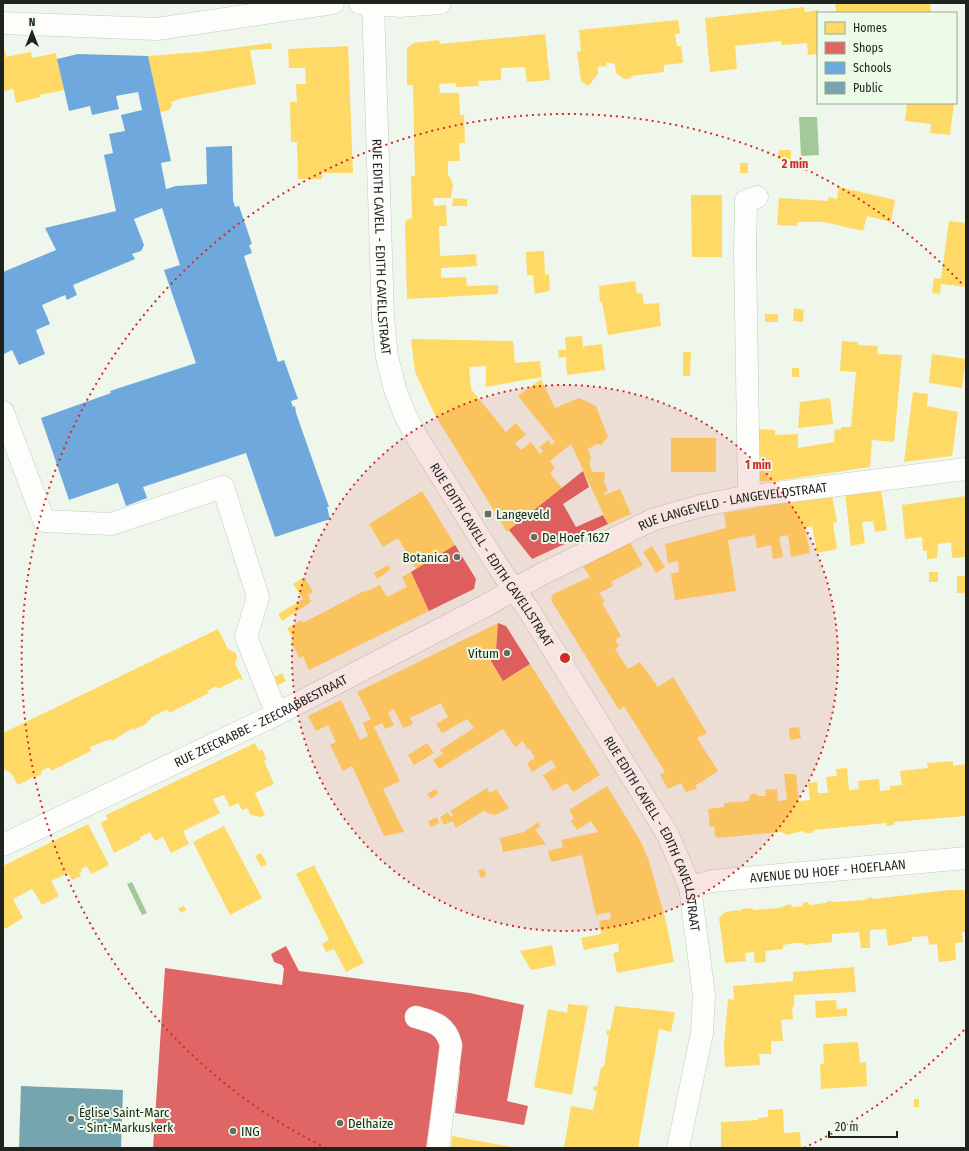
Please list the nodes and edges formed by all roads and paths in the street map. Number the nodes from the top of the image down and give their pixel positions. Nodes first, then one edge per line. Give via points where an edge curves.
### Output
1 (333, 3) edge
2 (369, 3) edge
3 (440, 3) edge
4 (3, 23) edge
5 (757, 197) dead end
6 (3, 412) edge
7 (966, 470) edge
8 (749, 496) junction
9 (514, 590) junction
10 (277, 714) junction
11 (3, 845) edge
12 (966, 858) edge
13 (690, 887) junction
14 (416, 1017) dead end
15 (438, 1148) edge
16 (678, 1148) edge

1 - 4 street via 157,29
2 - 3 street via 400,6
2 - 9 street, RUE EDITH CAVELL - EDITH CAVELLSTRAAT via 383,319 387,356 402,408 418,439
5 - 8 street via 746,202
6 - 10 street via 44,521 111,524 223,487 258,597 246,637
7 - 8 street, RUE LANGEVELD - LANGEVELDSTRAAT
8 - 9 street, RUE LANGEVELD - LANGEVELDSTRAAT via 700,506 652,520
9 - 10 street, RUE ZEECRABBE - ZEECRABBESTRAAT
9 - 13 street, RUE EDITH CAVELL - EDITH CAVELLSTRAAT via 668,835
10 - 11 street, RUE ZEECRABBE - ZEECRABBESTRAAT
12 - 13 street, AVENUE DU HOEF - HOEFLAAN via 712,881
13 - 16 street, RUE EDITH CAVELL - EDITH CAVELLSTRAAT via 704,996 702,1033
14 - 15 street via 441,1026 448,1034 450,1045

